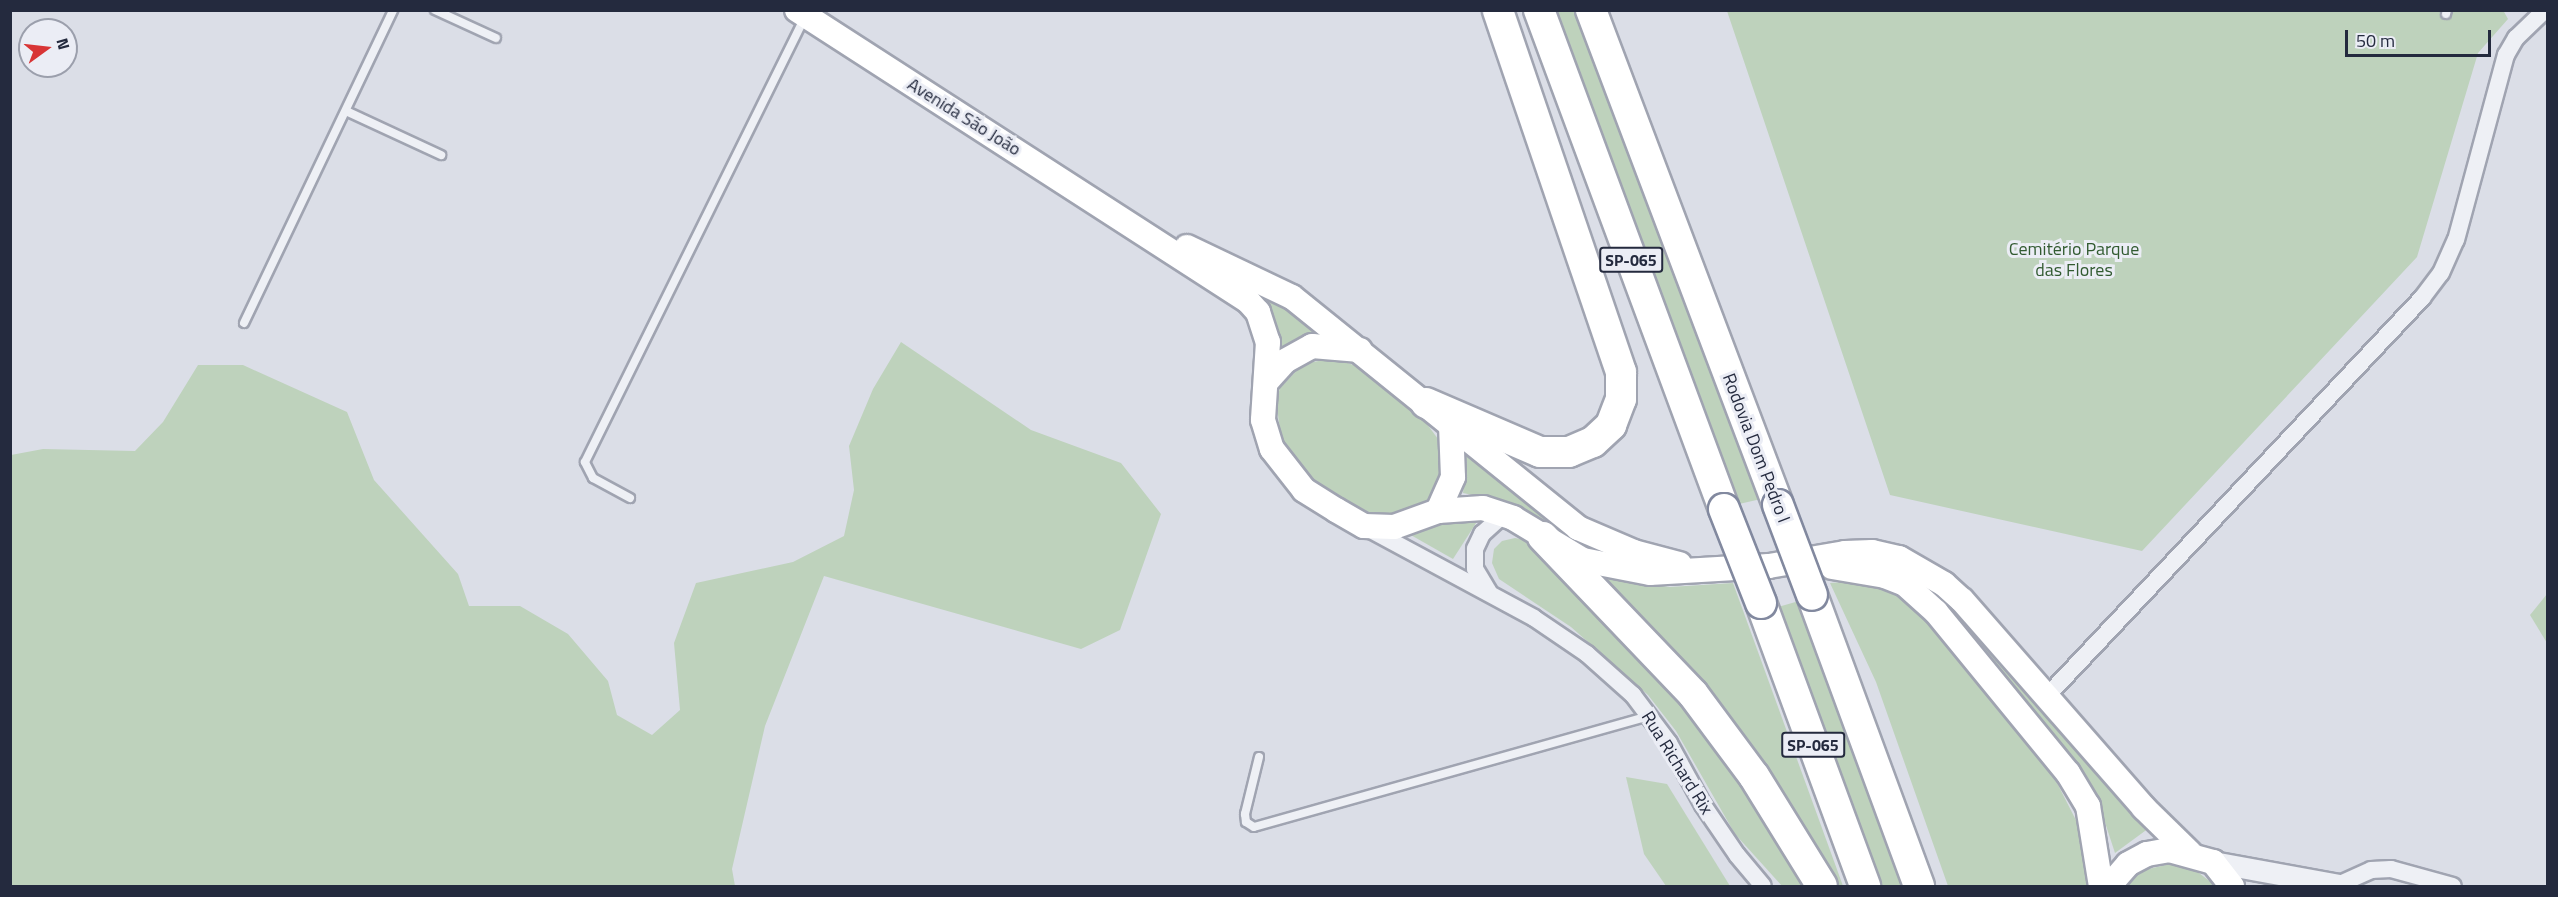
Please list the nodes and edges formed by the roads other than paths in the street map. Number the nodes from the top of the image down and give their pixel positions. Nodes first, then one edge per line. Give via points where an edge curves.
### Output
1 (393, 10) edge
2 (435, 10) edge
3 (1498, 10) edge
4 (1539, 10) edge
5 (1591, 10) edge
6 (2545, 10) edge
7 (801, 13) edge
8 (496, 38) dead end
9 (346, 111) junction
10 (441, 155) dead end
11 (1131, 222) junction
12 (244, 323) dead end
13 (1362, 350) junction
14 (1268, 380) junction
15 (1426, 403) junction
16 (1451, 424) junction
17 (630, 498) dead end
18 (1438, 511) junction
19 (1504, 514) junction
20 (1364, 526) junction
21 (1543, 537) junction
22 (1770, 566) junction
23 (1720, 571) junction
24 (1489, 592) junction
25 (1847, 690) junction
26 (2047, 696) junction
27 (1648, 716) junction
28 (1259, 757) dead end
29 (2190, 853) junction
30 (2213, 862) junction
31 (2308, 884) edge
32 (2342, 885) edge
33 (1763, 886) edge
34 (1822, 886) edge
35 (1865, 886) edge
36 (1919, 886) edge
37 (1930, 886) edge
38 (2101, 886) edge
39 (2109, 886) edge
40 (2232, 886) edge
41 (2453, 886) edge

1 - 9 lane
2 - 8 lane
3 - 15 highway via 1621,372 1621,399 1611,425 1593,442 1569,452 1540,452
4 - 35 highway, SP-065, bridge
5 - 25 highway, Rodovia Dom Pedro I / SP-065, bridge
6 - 26 street via 2516,38 2506,55 2456,240 2441,273 2422,298
7 - 11 main road, Avenida São João
7 - 17 lane via 585,462 593,478
9 - 10 lane
9 - 12 lane
11 - 13 main road via 1264,281
11 - 14 main road via 1258,312 1268,342
13 - 14 main road via 1312,346 1285,361
13 - 15 main road
14 - 20 main road via 1263,420 1281,465 1304,490
15 - 16 main road
16 - 18 main road via 1454,477
16 - 23 main road via 1578,528 1634,552
18 - 19 main road via 1470,507
18 - 20 main road via 1394,527
19 - 21 main road
19 - 24 street via 1482,534 1475,549 1475,569
20 - 24 street, Rua Richard Rix
21 - 23 main road via 1584,560 1615,569 1659,574
21 - 34 highway via 1693,694 1754,776
22 - 23 main road
22 - 26 main road via 1845,553 1872,552 1899,558 1944,584
22 - 38 main road via 1864,569 1905,584 1936,612 2073,781 2088,806
24 - 27 street, Rua Richard Rix via 1587,654 1633,695
25 - 36 highway, Rodovia Dom Pedro I / SP-065
25 - 37 highway
26 - 29 main road via 2144,808
27 - 28 lane via 1254,827 1246,822 1245,814
27 - 33 street, Rua Richard Rix via 1720,830
29 - 30 main road
29 - 39 main road via 2169,850 2147,854 2128,864
30 - 31 street
30 - 40 main road
31 - 32 street
32 - 41 street via 2371,870 2391,869

